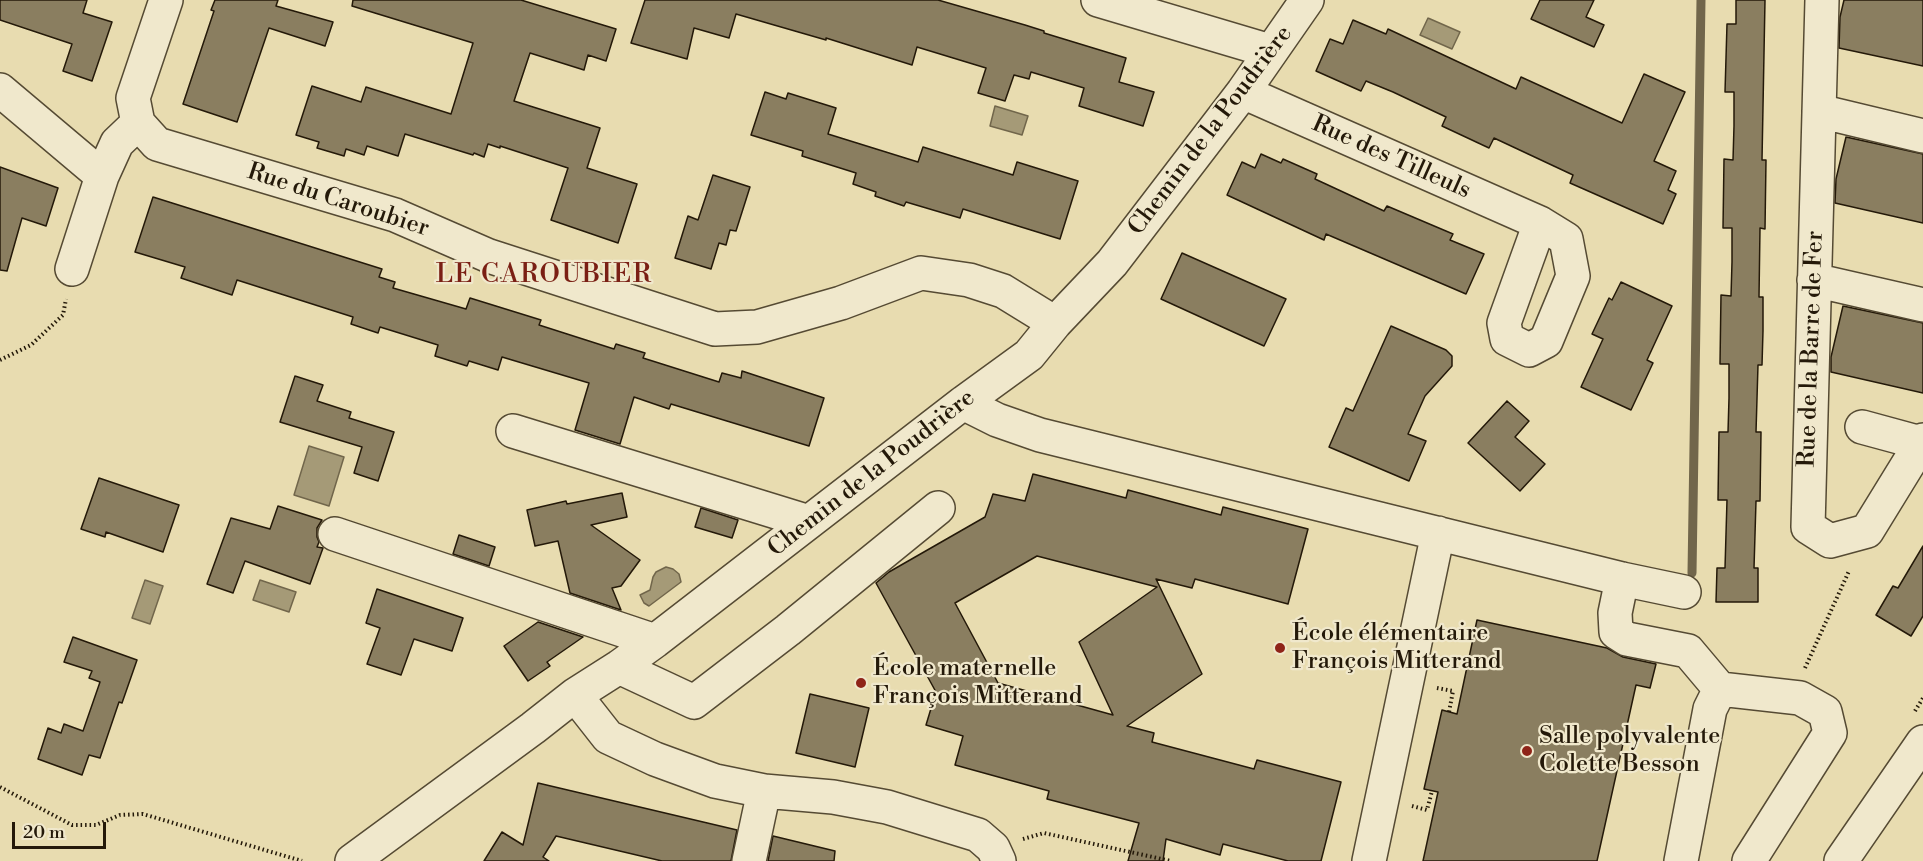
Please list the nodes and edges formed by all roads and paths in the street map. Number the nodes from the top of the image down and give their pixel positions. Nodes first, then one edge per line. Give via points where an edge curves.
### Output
1 (166, 0) edge
2 (1098, 0) edge
3 (1307, 0) edge
4 (1822, 0) edge
5 (1270, 51) junction
6 (0, 90) edge
7 (1243, 92) junction
8 (1819, 111) junction
9 (138, 123) junction
10 (1923, 136) edge
11 (102, 176) junction
12 (1540, 223) dead end
13 (72, 269) joint
14 (1814, 280) junction
15 (1923, 305) edge
16 (1055, 323) junction
17 (0, 360) edge
18 (963, 403) junction
19 (1862, 427) dead end
20 (513, 431) dead end
21 (1922, 442) edge
22 (938, 508) dead end
23 (809, 522) junction
24 (1867, 531) junction
25 (1438, 533) junction
26 (335, 534) dead end
27 (1622, 579) junction
28 (1684, 592) dead end
29 (655, 641) junction
30 (619, 667) junction
31 (1720, 689) junction
32 (575, 694) junction
33 (1800, 698) junction
34 (1923, 742) edge
35 (0, 787) edge
36 (764, 791) junction
37 (996, 854) edge
38 (302, 861) edge
39 (352, 861) edge
40 (749, 861) edge
41 (1171, 861) edge
42 (1369, 861) edge
43 (1681, 861) edge
44 (1749, 861) edge
45 (1841, 861) edge

1 - 9 street via 133,98
2 - 5 street
3 - 5 street, Chemin de la Poudrière
4 - 8 street, Rue de la Barre de Fer
5 - 7 street, Chemin de la Poudrière
6 - 11 street
7 - 12 street, Rue des Tilleuls
7 - 16 street, Chemin de la Poudrière via 1112,263
8 - 10 street
8 - 14 street, Rue de la Barre de Fer
9 - 11 street via 117,143
9 - 16 street, Rue du Caroubier via 157,144 395,215 489,256 715,328 757,327 841,303 921,273 969,280 1003,291
11 - 13 street
13 - 17 path via 63,315 31,345
14 - 15 street
14 - 24 street, Rue de la Barre de Fer via 1808,527 1830,541
16 - 18 street, Chemin de la Poudrière via 1029,355
18 - 23 street, Chemin de la Poudrière
18 - 25 street via 1040,435
19 - 21 street
20 - 23 street
21 - 24 street
22 - 30 street via 694,702
23 - 29 street, Chemin de la Poudrière
24 - 33 path via 1805,667
25 - 27 street
25 - 42 street
26 - 29 street
27 - 28 street
27 - 31 street via 1615,613 1616,632 1627,639 1688,651
29 - 30 street, Chemin de la Poudrière
30 - 32 street, Chemin de la Poudrière
31 - 33 street
31 - 43 street via 1710,709
32 - 36 street via 608,737 715,781
32 - 39 street, Chemin de la Poudrière
33 - 44 street via 1825,712 1830,733
34 - 45 street
35 - 38 path via 72,825 96,825 120,814 143,814
36 - 37 street via 887,807 978,835
36 - 40 street
37 - 41 path via 1044,832

